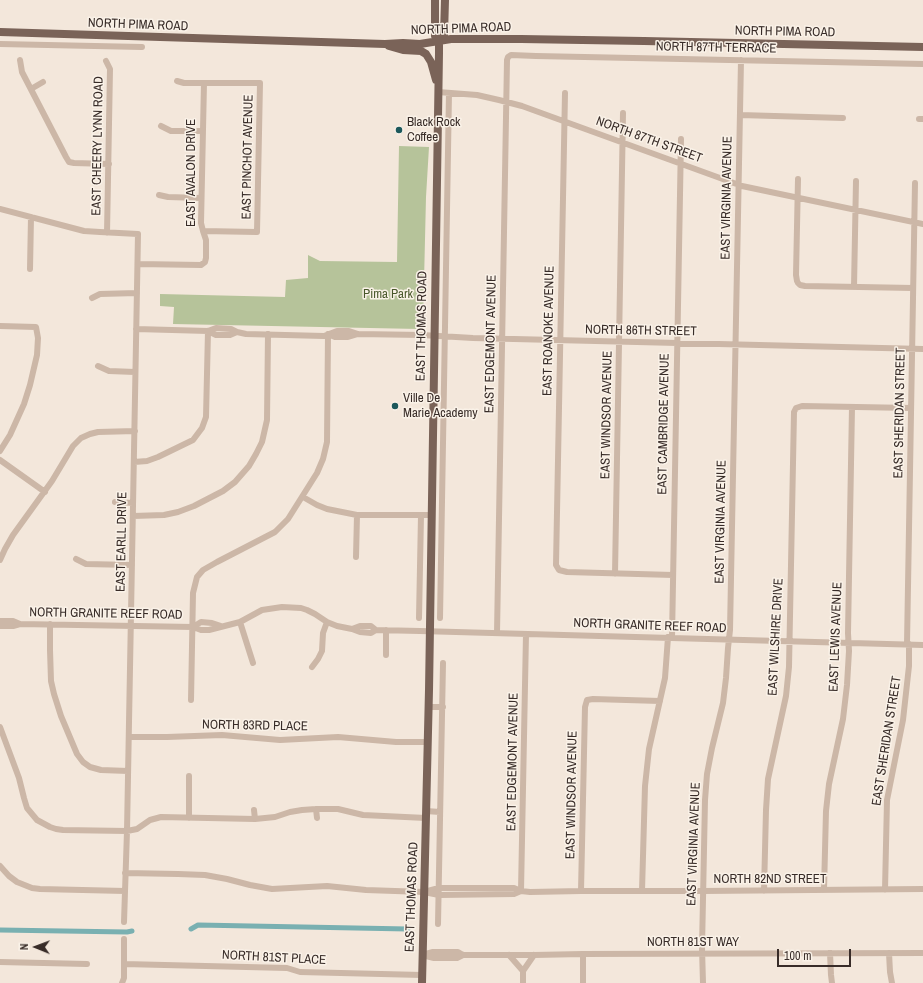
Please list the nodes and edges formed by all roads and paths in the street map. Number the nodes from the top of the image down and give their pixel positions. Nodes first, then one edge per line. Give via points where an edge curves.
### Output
1 (435, 0) edge
2 (445, 0) edge
3 (0, 32) edge
4 (439, 42) junction
5 (0, 44) edge
6 (385, 44) junction
7 (142, 47) dead end
8 (923, 47) edge
9 (508, 56) joint
10 (20, 60) dead end
11 (741, 60) junction
12 (106, 62) dead end
13 (923, 64) edge
14 (177, 81) dead end
15 (43, 82) dead end
16 (204, 84) junction
17 (31, 88) junction
18 (438, 92) junction
19 (565, 92) dead end
20 (449, 93) junction
21 (506, 101) junction
22 (623, 113) dead end
23 (740, 116) junction
24 (843, 118) dead end
25 (564, 121) junction
26 (161, 126) dead end
27 (203, 132) junction
28 (681, 139) dead end
29 (622, 142) junction
30 (680, 163) junction
31 (109, 164) junction
32 (798, 179) dead end
33 (856, 181) dead end
34 (915, 183) dead end
35 (738, 184) junction
36 (159, 195) dead end
37 (798, 197) junction
38 (201, 198) junction
39 (0, 209) edge
40 (856, 210) junction
41 (31, 217) junction
42 (915, 222) junction
43 (923, 224) edge
44 (202, 231) junction
45 (107, 233) junction
46 (138, 264) junction
47 (30, 269) dead end
48 (854, 287) junction
49 (913, 288) junction
50 (137, 293) junction
51 (92, 298) dead end
52 (0, 326) edge
53 (136, 329) junction
54 (208, 331) junction
55 (268, 334) junction
56 (328, 334) junction
57 (434, 336) junction
58 (444, 336) junction
59 (502, 338) junction
60 (560, 340) junction
61 (619, 341) junction
62 (677, 343) junction
63 (736, 344) junction
64 (912, 349) junction
65 (923, 349) edge
66 (98, 366) dead end
67 (135, 372) junction
68 (852, 407) junction
69 (911, 408) junction
70 (135, 431) junction
71 (0, 451) edge
72 (0, 460) edge
73 (134, 462) junction
74 (45, 492) junction
75 (302, 497) junction
76 (115, 502) dead end
77 (134, 503) junction
78 (357, 515) junction
79 (421, 515) junction
80 (133, 516) junction
81 (432, 516) junction
82 (356, 557) dead end
83 (76, 559) dead end
84 (0, 560) edge
85 (132, 565) junction
86 (615, 574) junction
87 (673, 575) junction
88 (419, 618) dead end
89 (440, 618) dead end
90 (0, 621) edge
91 (240, 622) junction
92 (327, 622) junction
93 (20, 624) junction
94 (50, 624) junction
95 (0, 626) edge
96 (131, 626) junction
97 (193, 627) junction
98 (386, 630) junction
99 (430, 631) junction
100 (497, 633) junction
101 (526, 634) junction
102 (670, 638) junction
103 (730, 639) junction
104 (789, 641) junction
105 (849, 642) junction
106 (908, 644) junction
107 (923, 645) edge
108 (386, 655) dead end
109 (253, 663) dead end
110 (443, 663) dead end
111 (312, 667) dead end
112 (191, 700) dead end
113 (660, 701) junction
114 (429, 707) junction
115 (443, 708) junction
116 (0, 727) edge
117 (129, 737) junction
118 (428, 742) junction
119 (128, 771) junction
120 (189, 776) dead end
121 (316, 808) junction
122 (254, 810) dead end
123 (440, 812) junction
124 (426, 815) junction
125 (189, 818) junction
126 (317, 818) dead end
127 (255, 819) junction
128 (127, 831) junction
129 (0, 866) edge
130 (125, 873) junction
131 (439, 888) junction
132 (923, 889) edge
133 (824, 890) junction
134 (885, 890) junction
135 (125, 891) junction
136 (521, 891) junction
137 (582, 891) junction
138 (642, 891) junction
139 (703, 891) junction
140 (764, 891) junction
141 (424, 892) junction
142 (438, 895) junction
143 (124, 922) dead end
144 (438, 924) dead end
145 (124, 939) dead end
146 (830, 953) junction
147 (889, 953) junction
148 (923, 953) edge
149 (583, 954) junction
150 (702, 954) junction
151 (422, 955) junction
152 (509, 955) junction
153 (534, 955) junction
154 (0, 962) edge
155 (87, 964) dead end
156 (124, 964) junction
157 (523, 971) junction
158 (422, 979) edge
159 (122, 983) edge
160 (523, 983) edge
161 (583, 983) edge
162 (703, 983) edge
163 (832, 983) edge
164 (892, 983) edge

1 - 4 main road, EAST THOMAS ROAD via 435,36
2 - 4 main road, EAST THOMAS ROAD via 444,35
3 - 6 main road, NORTH PIMA ROAD
4 - 6 main road, NORTH PIMA ROAD
4 - 8 main road, NORTH PIMA ROAD via 451,39 561,40
4 - 18 main road, EAST THOMAS ROAD
5 - 7 street
6 - 18 main road via 426,54
9 - 11 street, NORTH 87TH TERRACE
9 - 21 street, EAST EDGEMONT AVENUE
10 - 17 street via 22,72
11 - 13 street, NORTH 87TH TERRACE
11 - 23 street, EAST VIRGINIA AVENUE
12 - 31 street, EAST CHEERY LYNN ROAD via 110,69
14 - 16 street
15 - 17 street
16 - 27 street, EAST AVALON DRIVE
16 - 44 street, EAST PINCHOT AVENUE via 260,83 257,232
17 - 31 street via 69,162
18 - 20 street, NORTH 87TH STREET
18 - 57 main road, EAST THOMAS ROAD
19 - 25 street, EAST ROANOKE AVENUE
20 - 21 street, NORTH 87TH STREET
20 - 58 street, EAST THOMAS ROAD
21 - 25 street, NORTH 87TH STREET
21 - 59 street, EAST EDGEMONT AVENUE
22 - 29 street, EAST WINDSOR AVENUE
23 - 24 street
23 - 35 street, EAST VIRGINIA AVENUE
25 - 29 street, NORTH 87TH STREET
25 - 60 street, EAST ROANOKE AVENUE
26 - 27 street via 171,131
27 - 38 street, EAST AVALON DRIVE
28 - 30 street, EAST CAMBRIDGE AVENUE
29 - 30 street, NORTH 87TH STREET
29 - 61 street, EAST WINDSOR AVENUE
30 - 35 street, NORTH 87TH STREET
30 - 62 street, EAST CAMBRIDGE AVENUE
31 - 45 street, EAST CHEERY LYNN ROAD
32 - 37 street
33 - 40 street
34 - 42 street, EAST SHERIDAN STREET
35 - 37 street, NORTH 87TH STREET
35 - 63 street, EAST VIRGINIA AVENUE
36 - 38 street
37 - 40 street, NORTH 87TH STREET
37 - 48 street via 796,281 805,286
38 - 44 street, EAST AVALON DRIVE
39 - 41 street
40 - 42 street, NORTH 87TH STREET
40 - 48 street
41 - 45 street via 78,229
41 - 47 street
42 - 43 street, NORTH 87TH STREET
42 - 49 street, EAST SHERIDAN STREET
44 - 46 street, EAST AVALON DRIVE via 206,240 206,258 201,265
45 - 46 street, EAST EARLL DRIVE via 138,234
46 - 50 street, EAST EARLL DRIVE
48 - 49 street
49 - 64 street, EAST SHERIDAN STREET
50 - 51 street via 100,294
50 - 53 street, EAST EARLL DRIVE
52 - 71 street via 36,327 38,338 37,356 24,404
53 - 54 street, NORTH 86TH STREET
53 - 67 street, EAST EARLL DRIVE
54 - 55 street, NORTH 86TH STREET via 216,335 237,332
54 - 73 street via 206,417 202,428 193,440 158,457
55 - 56 street, NORTH 86TH STREET
55 - 80 street via 266,420 262,442 249,466 223,491 194,506 164,515
56 - 57 street, NORTH 86TH STREET via 349,331 358,334
56 - 75 street via 326,442 317,473
57 - 58 street, NORTH 86TH STREET
57 - 81 main road, EAST THOMAS ROAD
58 - 59 street, NORTH 86TH STREET
58 - 89 street, EAST THOMAS ROAD
59 - 60 street, NORTH 86TH STREET
59 - 100 street, EAST EDGEMONT AVENUE
60 - 61 street, NORTH 86TH STREET
60 - 86 street, EAST ROANOKE AVENUE via 556,562 561,571
61 - 62 street, NORTH 86TH STREET
61 - 86 street, EAST WINDSOR AVENUE
62 - 63 street, NORTH 86TH STREET
62 - 87 street, EAST CAMBRIDGE AVENUE
63 - 64 street, NORTH 86TH STREET
63 - 103 street, EAST VIRGINIA AVENUE
64 - 65 street, NORTH 86TH STREET
64 - 69 street, EAST SHERIDAN STREET
66 - 67 street via 109,371
67 - 70 street, EAST EARLL DRIVE
68 - 69 street
68 - 104 street, EAST WILSHIRE DRIVE via 802,406 796,408 793,414
68 - 105 street, EAST LEWIS AVENUE
69 - 106 street, EAST SHERIDAN STREET
70 - 73 street, EAST EARLL DRIVE
70 - 74 street via 98,432 81,438 73,446
72 - 74 street
73 - 77 street, EAST EARLL DRIVE
74 - 84 street via 14,535
75 - 78 street via 327,509
75 - 97 street via 288,519 275,532 208,567 197,577 193,593
76 - 77 street
77 - 80 street, EAST EARLL DRIVE
78 - 79 street
78 - 82 street
79 - 81 street
79 - 88 street
80 - 85 street, EAST EARLL DRIVE
81 - 99 main road, EAST THOMAS ROAD
83 - 85 street via 86,564
85 - 96 street, EAST EARLL DRIVE
86 - 87 street
87 - 102 street, EAST CAMBRIDGE AVENUE
90 - 93 street, NORTH GRANITE REEF ROAD
91 - 92 street, NORTH GRANITE REEF ROAD via 262,610 282,607 302,608
91 - 97 street, NORTH GRANITE REEF ROAD via 210,630
91 - 109 street
92 - 98 street, NORTH GRANITE REEF ROAD via 360,632
92 - 111 street via 323,633 322,651
93 - 94 street, NORTH GRANITE REEF ROAD
93 - 95 street, NORTH GRANITE REEF ROAD
94 - 96 street, NORTH GRANITE REEF ROAD
94 - 119 street via 51,681 61,716 77,754 90,767
96 - 97 street, NORTH GRANITE REEF ROAD
96 - 117 street, EAST EARLL DRIVE
97 - 112 street
98 - 99 street, NORTH GRANITE REEF ROAD
98 - 108 street
99 - 100 street, NORTH GRANITE REEF ROAD
99 - 114 main road, EAST THOMAS ROAD
100 - 101 street, NORTH GRANITE REEF ROAD
101 - 102 street, NORTH GRANITE REEF ROAD
101 - 136 street, EAST EDGEMONT AVENUE
102 - 103 street, NORTH GRANITE REEF ROAD
102 - 113 street, EAST CAMBRIDGE AVENUE
103 - 104 street, NORTH GRANITE REEF ROAD
103 - 139 street, EAST VIRGINIA AVENUE via 723,703 707,780
104 - 105 street, NORTH GRANITE REEF ROAD
104 - 140 street, EAST WILSHIRE DRIVE via 786,696 768,779
105 - 106 street, NORTH GRANITE REEF ROAD
105 - 133 street, EAST LEWIS AVENUE via 843,719 828,790
106 - 107 street, NORTH GRANITE REEF ROAD
106 - 134 street, EAST SHERIDAN STREET via 909,666 904,720 887,800
110 - 115 street, EAST THOMAS ROAD
113 - 137 street, EAST WINDSOR AVENUE via 587,700
113 - 138 street, EAST CAMBRIDGE AVENUE via 649,750 645,786
114 - 115 street
114 - 118 main road, EAST THOMAS ROAD
115 - 123 street, EAST THOMAS ROAD
116 - 128 street via 13,759 27,808 37,820 63,830
117 - 118 street, NORTH 83RD PLACE via 222,735 280,740 338,737
117 - 119 street, EAST EARLL DRIVE
118 - 124 main road, EAST THOMAS ROAD
119 - 128 street, EAST EARLL DRIVE
120 - 125 street
121 - 124 street via 338,809 362,816
121 - 126 street
121 - 127 street
122 - 127 street
123 - 124 street
123 - 131 street, EAST THOMAS ROAD
124 - 141 main road, EAST THOMAS ROAD
125 - 127 street
125 - 128 street via 161,817 146,822 138,829
128 - 130 street, EAST EARLL DRIVE
129 - 135 street via 17,882 32,888
130 - 135 street, EAST EARLL DRIVE
130 - 141 street, NORTH 82ND STREET via 205,875 272,889 328,886
131 - 136 street, NORTH 82ND STREET via 514,888
131 - 141 street, NORTH 82ND STREET
131 - 142 street, EAST THOMAS ROAD
132 - 134 street, NORTH 82ND STREET
133 - 134 street, NORTH 82ND STREET
133 - 140 street, NORTH 82ND STREET
135 - 143 street, EAST EARLL DRIVE
136 - 137 street, NORTH 82ND STREET
136 - 142 street, NORTH 82ND STREET via 514,894
137 - 138 street, NORTH 82ND STREET
138 - 139 street, NORTH 82ND STREET
139 - 140 street, NORTH 82ND STREET
139 - 150 street, EAST VIRGINIA AVENUE
141 - 142 street, NORTH 82ND STREET
141 - 151 main road, EAST THOMAS ROAD
142 - 144 street, EAST THOMAS ROAD
145 - 156 street
146 - 147 street, NORTH 81ST WAY
146 - 150 street, NORTH 81ST WAY
146 - 163 street
147 - 148 street, NORTH 81ST WAY
147 - 164 street
149 - 150 street, NORTH 81ST WAY
149 - 153 street, NORTH 81ST WAY
149 - 161 street
150 - 162 street, EAST VIRGINIA AVENUE
151 - 152 street, NORTH 81ST WAY via 457,958 463,955
151 - 158 main road, EAST THOMAS ROAD
152 - 153 street, NORTH 81ST WAY
152 - 157 street
153 - 157 street
154 - 155 street
156 - 158 street, NORTH 81ST PLACE via 287,968 300,972
156 - 159 street
157 - 160 street

